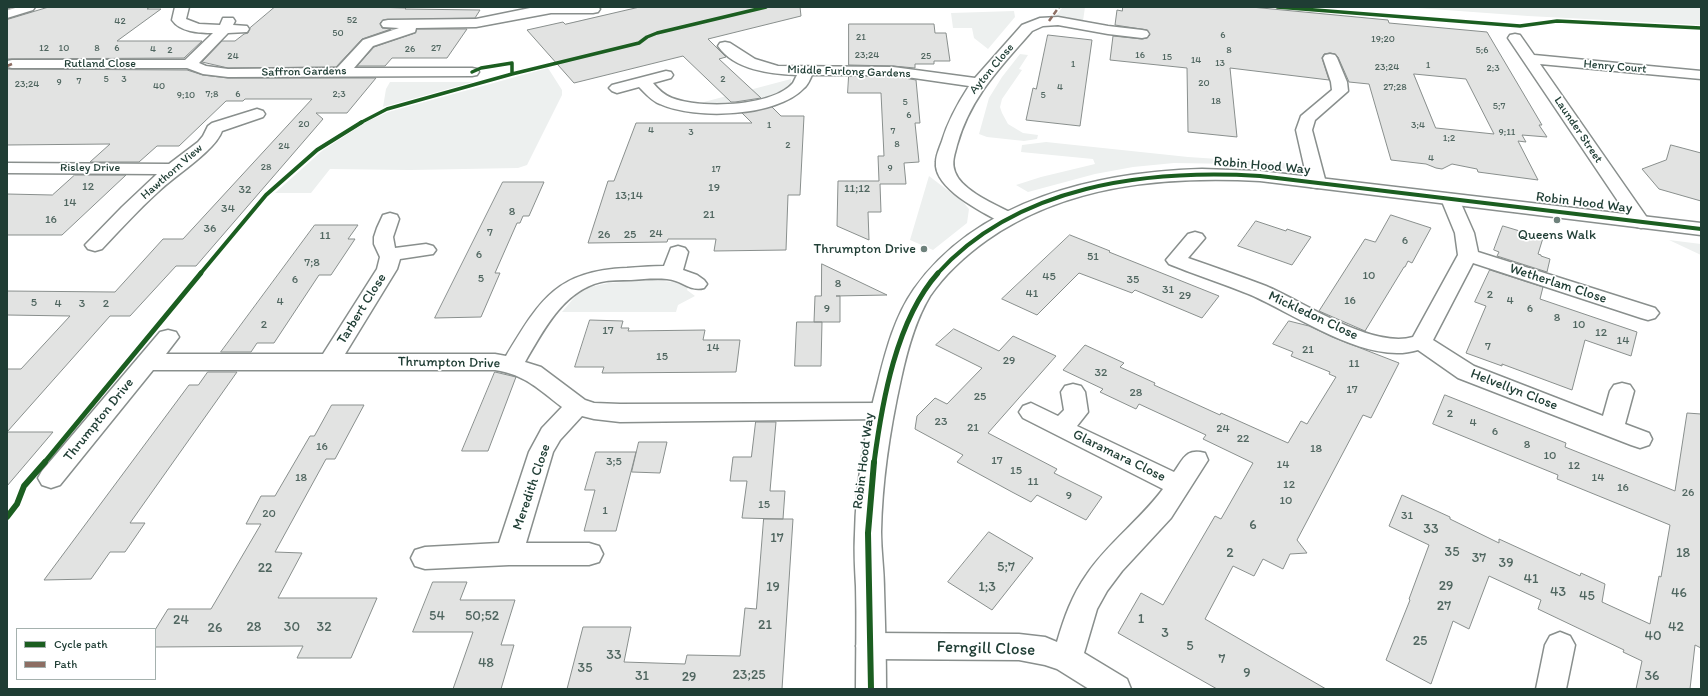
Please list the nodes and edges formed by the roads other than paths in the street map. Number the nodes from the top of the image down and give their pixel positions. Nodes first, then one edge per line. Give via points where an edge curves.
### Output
1 (28, 7) edge
2 (182, 7) edge
3 (572, 8) edge
4 (519, 10) edge
5 (593, 10) dead end
6 (7, 14) edge
7 (432, 23) junction
8 (227, 24) junction
9 (388, 24) dead end
10 (242, 29) dead end
11 (1142, 34) dead end
12 (1516, 38) dead end
13 (725, 46) dead end
14 (1330, 58) dead end
15 (1530, 59) junction
16 (12, 64) dead end
17 (189, 64) junction
18 (806, 71) junction
19 (342, 72) junction
20 (472, 72) dead end
21 (666, 75) dead end
22 (1701, 75) edge
23 (642, 81) junction
24 (979, 83) junction
25 (617, 88) dead end
26 (256, 114) dead end
27 (7, 168) edge
28 (173, 169) junction
29 (1317, 183) junction
30 (1450, 199) junction
31 (1007, 218) junction
32 (390, 219) dead end
33 (1641, 222) junction
34 (1701, 229) edge
35 (1195, 238) dead end
36 (95, 245) dead end
37 (426, 250) dead end
38 (678, 252) dead end
39 (390, 254) junction
40 (1468, 255) junction
41 (672, 272) junction
42 (697, 284) dead end
43 (1648, 313) dead end
44 (168, 336) dead end
45 (1421, 342) junction
46 (147, 362) junction
47 (329, 362) junction
48 (512, 365) junction
49 (1622, 391) dead end
50 (1073, 392) dead end
51 (577, 406) junction
52 (882, 411) junction
53 (1031, 412) dead end
54 (1061, 428) junction
55 (1612, 428) junction
56 (1640, 438) dead end
57 (1196, 460) dead end
58 (51, 478) dead end
59 (1178, 485) junction
60 (509, 554) junction
61 (589, 554) dead end
62 (425, 558) dead end
63 (1560, 645) dead end
64 (871, 646) junction
65 (1068, 659) junction
66 (872, 689) edge
67 (1116, 689) edge
68 (1551, 689) edge

1 - 6 street
2 - 8 street via 179,20 182,24 195,27
3 - 4 street
3 - 5 street
4 - 7 street via 482,23
7 - 9 street
7 - 19 street via 368,43
8 - 10 street
8 - 17 street
11 - 24 street, Ayton Close via 1063,22 1040,22 1027,28
12 - 15 street, Launder Street
13 - 18 street, Middle Furlong Gardens via 740,59 765,69
14 - 29 street via 1340,91 1306,119 1304,130
15 - 22 street, Henry Court
15 - 33 street, Launder Street
16 - 17 street, Rutland Close
17 - 19 street, Saffron Gardens via 203,70 228,74
18 - 23 street via 799,86 788,94 777,100 747,106 683,106 658,97
18 - 24 street, Middle Furlong Gardens via 893,71
19 - 20 street, Saffron Gardens
21 - 23 street
23 - 25 street
24 - 31 street, Ayton Close via 960,115 944,169 954,185 971,198
26 - 28 street, Hawthorn View via 218,126 198,151
27 - 28 street, Risley Drive
28 - 36 street, Hawthorn View
29 - 30 street, Robin Hood Way
29 - 31 street, Robin Hood Way via 1227,174 1186,174 1135,179 1096,186 1051,199
30 - 33 street, Robin Hood Way
30 - 40 street via 1468,244
31 - 52 street, Robin Hood Way via 960,252 938,273 921,295 898,348
32 - 39 street via 384,235 384,245
33 - 34 street, Robin Hood Way
35 - 45 street, Mickledon Close via 1176,260 1270,296 1339,331 1361,339 1406,347 1416,346
37 - 39 street
38 - 41 street
39 - 47 street, Tarbert Close via 387,269
40 - 43 street, Wetherlam Close
40 - 45 street
41 - 42 street via 688,277
41 - 48 street via 598,276 576,285 554,301 542,315
44 - 46 street, Thrumpton Drive
45 - 55 street, Helvellyn Close via 1466,372
46 - 47 street, Thrumpton Drive
46 - 58 street, Thrumpton Drive
47 - 48 street, Thrumpton Drive via 495,362
48 - 51 street, Thrumpton Drive via 533,373
49 - 55 street
50 - 54 street, Glaramara Close via 1076,412
51 - 52 street, Thrumpton Drive via 594,411 620,413
51 - 60 street, Meredith Close via 551,434 541,452
52 - 64 street, Robin Hood Way via 873,470 868,534
53 - 54 street, Glaramara Close
54 - 59 street, Glaramara Close
55 - 56 street, Helvellyn Close
57 - 59 street, Glaramara Close
59 - 65 street, Glaramara Close via 1157,516 1116,559 1090,593 1079,618
60 - 61 street
60 - 62 street
63 - 68 street
64 - 65 street, Ferngill Close via 1019,647 1045,651
64 - 66 street, Robin Hood Way
65 - 67 street, Ferngill Close

